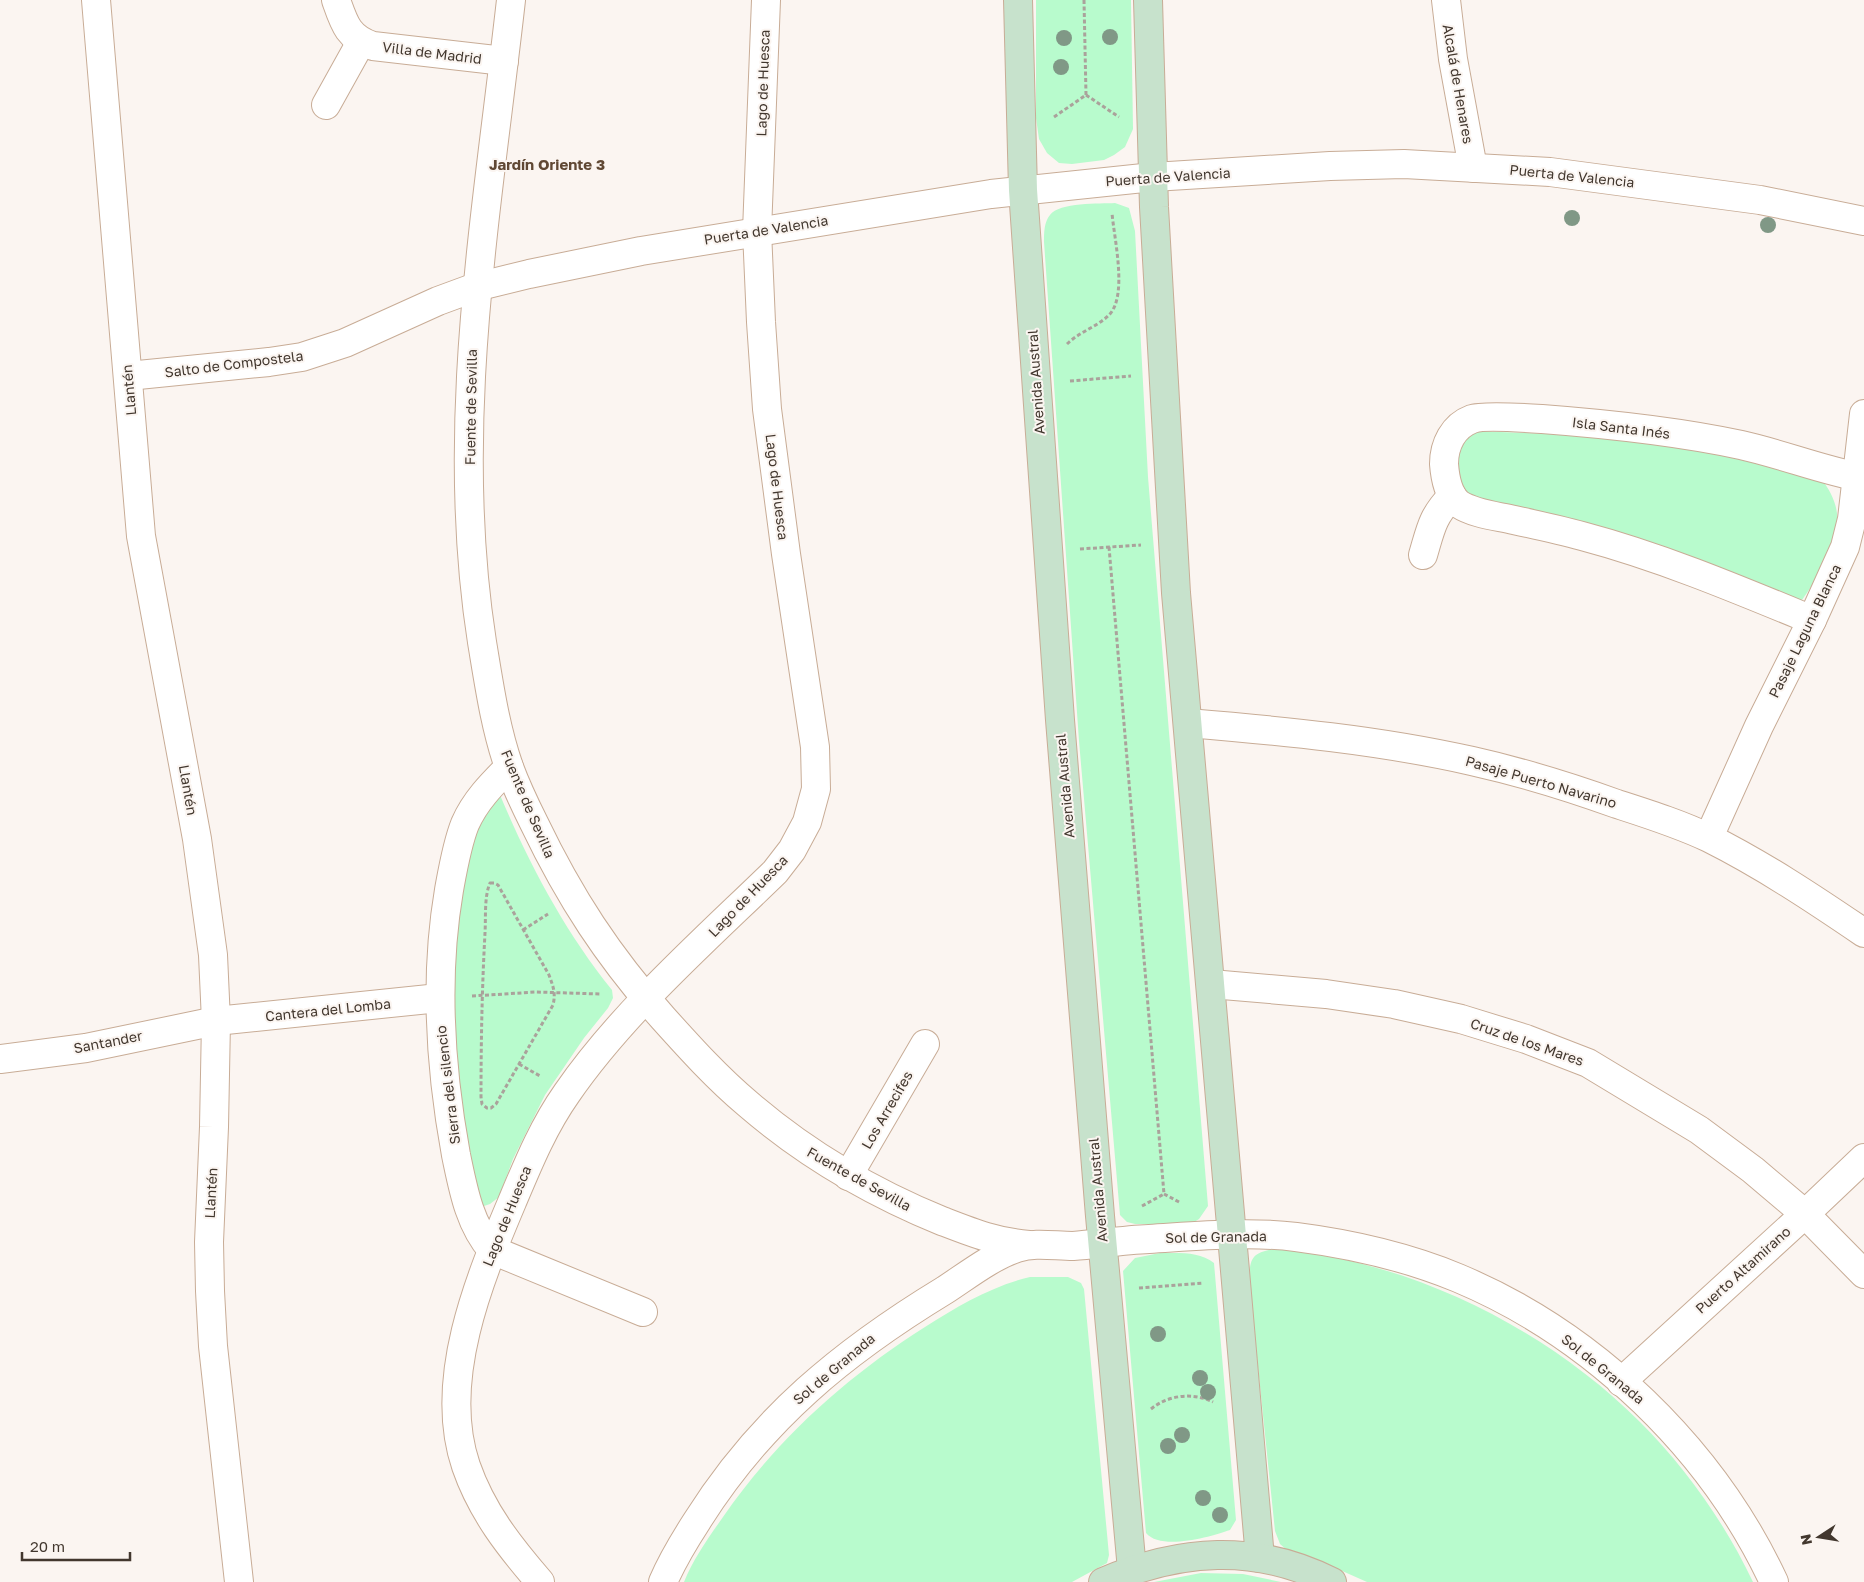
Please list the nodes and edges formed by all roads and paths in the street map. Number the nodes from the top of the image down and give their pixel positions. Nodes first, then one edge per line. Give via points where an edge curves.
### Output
1 (96, 0) edge
2 (336, 0) edge
3 (511, 0) edge
4 (766, 0) edge
5 (1018, 0) edge
6 (1084, 0) edge
7 (1148, 0) edge
8 (1446, 0) edge
9 (361, 42) junction
10 (504, 61) junction
11 (1086, 95) dead end
12 (326, 105) dead end
13 (1473, 168) junction
14 (1153, 177) junction
15 (1023, 190) junction
16 (1111, 211) dead end
17 (1864, 221) edge
18 (757, 231) junction
19 (476, 287) junction
20 (1064, 348) dead end
21 (128, 376) junction
22 (1135, 376) dead end
23 (1064, 381) dead end
24 (1864, 414) edge
25 (1860, 477) edge
26 (1452, 496) junction
27 (1147, 544) dead end
28 (1109, 547) junction
29 (1076, 549) dead end
30 (1423, 555) dead end
31 (1812, 620) junction
32 (1188, 723) junction
33 (509, 767) junction
34 (1709, 838) junction
35 (1864, 933) edge
36 (1211, 984) junction
37 (555, 992) junction
38 (482, 995) junction
39 (440, 998) junction
40 (646, 999) junction
41 (216, 1021) junction
42 (925, 1044) dead end
43 (0, 1059) edge
44 (1864, 1158) edge
45 (848, 1176) junction
46 (1164, 1194) dead end
47 (1805, 1214) junction
48 (1233, 1234) junction
49 (1103, 1244) junction
50 (1029, 1245) junction
51 (492, 1250) junction
52 (1864, 1274) edge
53 (1210, 1282) dead end
54 (1106, 1290) junction
55 (643, 1312) dead end
56 (1621, 1382) junction
57 (1216, 1404) dead end
58 (1145, 1414) dead end
59 (1260, 1558) junction
60 (1132, 1570) junction
61 (239, 1582) edge
62 (540, 1582) edge
63 (663, 1582) edge
64 (1103, 1582) edge
65 (1332, 1582) edge
66 (1774, 1582) edge

1 - 21 street, Llantén
2 - 9 street via 351,34
3 - 10 street, Fuente de Sevilla
4 - 18 street, Lago de Huesca
5 - 15 main road, Avenida Austral
6 - 11 path
7 - 14 main road
8 - 13 street, Alcalá de Henares
9 - 10 street, Villa de Madrid
9 - 12 street
10 - 19 street, Fuente de Sevilla
13 - 14 street, Puerta de Valencia via 1404,164 1330,166
13 - 17 street, Puerta de Valencia via 1550,172 1647,184 1760,200
14 - 15 street, Puerta de Valencia
14 - 32 main road via 1176,593
15 - 18 street, Puerta de Valencia
15 - 49 main road, Avenida Austral via 1060,720
16 - 20 path via 1119,284 1115,306 1107,317
18 - 19 street, Puerta de Valencia via 631,253
18 - 40 street, Lago de Huesca via 767,409 815,747 816,789 807,822 775,872
19 - 21 street, Salto de Compostela via 345,343 302,356
19 - 33 street, Fuente de Sevilla via 470,384 471,543 488,683
21 - 41 street, Llantén via 141,536 197,839 213,955
22 - 23 path
24 - 25 street, Pasaje Laguna Blanca
25 - 26 street, Isla Santa Inés via 1740,445 1649,429 1547,420 1474,418 1459,426 1444,451
25 - 31 street, Pasaje Laguna Blanca via 1845,547
26 - 30 street via 1435,517
26 - 31 street via 1459,504 1488,515 1630,550
27 - 28 path
28 - 29 path
28 - 46 path
31 - 34 street, Pasaje Laguna Blanca via 1759,726
32 - 34 street, Pasaje Puerto Navarino via 1355,740 1474,761 1597,796
32 - 36 main road
33 - 39 street, Sierra del silencio via 475,805 463,832 444,917
33 - 40 street, Fuente de Sevilla via 573,898 615,961
34 - 35 street, Pasaje Puerto Navarino via 1807,895
36 - 47 street, Cruz de los Mares via 1326,994 1394,1004 1461,1019 1588,1063 1699,1130
36 - 48 main road
37 - 38 path
37 - 38 path via 549,975 498,885 490,883
37 - 38 path via 552,1005 491,1108 482,1104 481,1097
37 - 40 path
38 - 39 path
39 - 41 street, Cantera del Lomba
39 - 51 street, Sierra del silencio via 448,1102 459,1169 474,1223
40 - 45 street, Fuente de Sevilla via 736,1095 807,1151
40 - 51 street, Lago de Huesca via 567,1092 539,1138
41 - 43 street, Santander via 86,1048
41 - 61 street, Llantén via 210,1291
42 - 45 street, Los Arrecifes
44 - 47 street, Puerto Altamirano
45 - 50 street, Fuente de Sevilla via 912,1209 980,1236 1003,1243
47 - 52 street, Cruz de los Mares
47 - 56 street, Puerto Altamirano
48 - 49 street, Sol de Granada
48 - 56 street, Sol de Granada via 1295,1237 1372,1251 1459,1279 1544,1323
48 - 59 main road
49 - 50 street, Sol de Granada
49 - 54 main road, Avenida Austral
50 - 63 street, Sol de Granada via 1001,1255 899,1318 799,1396 750,1447 726,1479 686,1538
51 - 55 street
51 - 62 street, Lago de Huesca via 464,1338 457,1384 459,1435 465,1465 491,1518 508,1545
53 - 54 path
54 - 60 main road, Avenida Austral
56 - 66 street, Sol de Granada via 1661,1418 1713,1480 1744,1525
57 - 58 path via 1198,1397 1171,1398 1158,1403
59 - 60 main road via 1199,1555 1169,1559
59 - 65 main road via 1298,1568
60 - 64 main road

